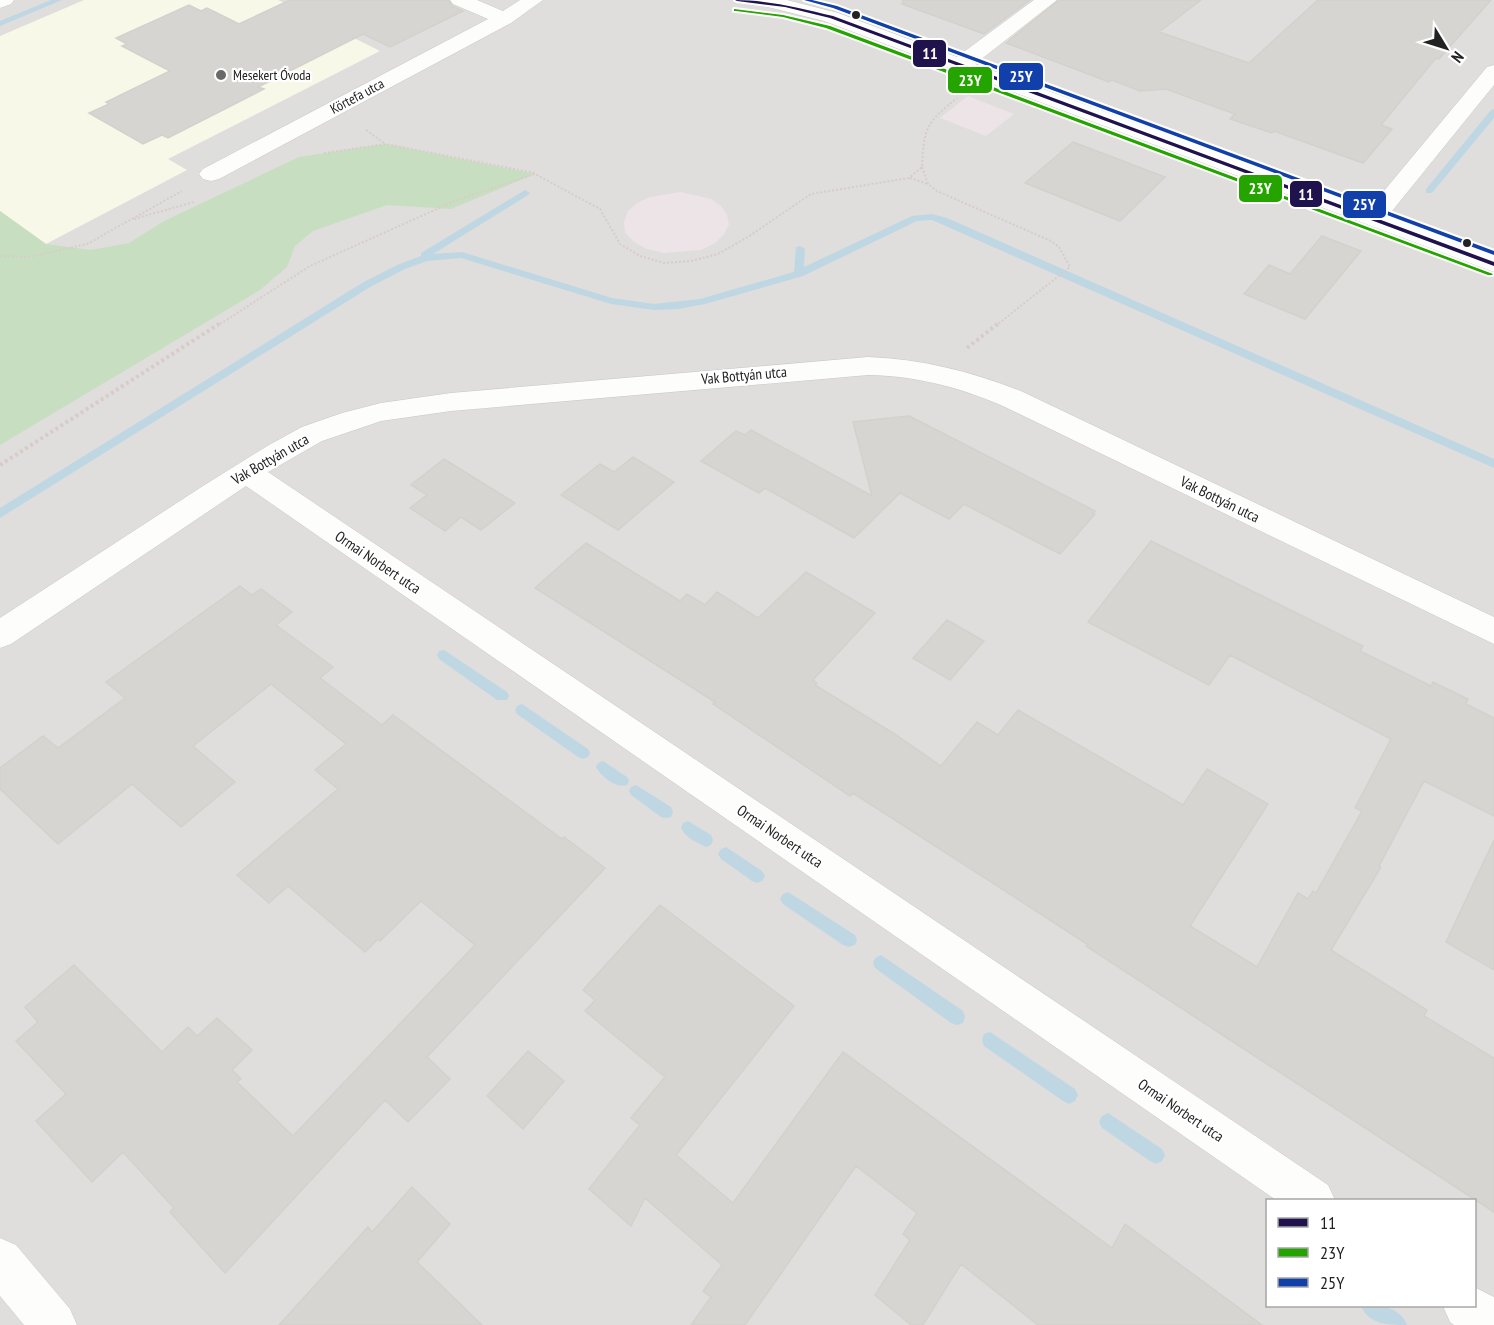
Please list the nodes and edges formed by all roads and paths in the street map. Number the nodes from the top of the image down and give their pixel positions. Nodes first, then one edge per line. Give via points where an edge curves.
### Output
1 (460, 0) edge
2 (533, 0) edge
3 (553, 0) edge
4 (737, 0) edge
5 (763, 0) edge
6 (1047, 0) edge
7 (785, 6) junction
8 (504, 19) junction
9 (960, 65) junction
10 (1494, 71) edge
11 (965, 92) dead end
12 (321, 154) dead end
13 (922, 167) junction
14 (211, 174) joint
15 (536, 174) junction
16 (909, 178) junction
17 (928, 184) junction
18 (197, 201) dead end
19 (134, 219) junction
20 (1373, 219) junction
21 (0, 256) edge
22 (1494, 264) edge
23 (936, 372) junction
24 (0, 465) edge
25 (247, 472) junction
26 (1494, 631) edge
27 (0, 635) edge
28 (1312, 1199) edge
29 (0, 1261) edge
30 (1469, 1307) edge
31 (1494, 1324) edge
32 (54, 1325) edge

1 - 8 street
2 - 8 street, Körtefa utca
3 - 8 street, Körtefa utca
4 - 7 street
5 - 7 street
6 - 9 street
7 - 9 street via 831,17
8 - 14 street, Körtefa utca
9 - 20 street
10 - 20 street
11 - 13 path via 924,129
12 - 15 path via 386,144
13 - 16 path
13 - 17 path
14 - 19 path
15 - 16 path via 600,209 620,244 640,256 664,263 718,254 812,194
15 - 24 path via 457,200 310,266
16 - 17 path
17 - 23 path via 1051,241 1070,267
18 - 19 path
19 - 21 path via 87,244 28,257
20 - 22 street
23 - 25 street, Vak Bottyán utca via 845,367 425,405 381,412 324,429
23 - 26 street, Vak Bottyán utca via 1032,408
25 - 27 street, Vak Bottyán utca
25 - 28 street, Ormai Norbert utca
29 - 32 street
30 - 31 street

